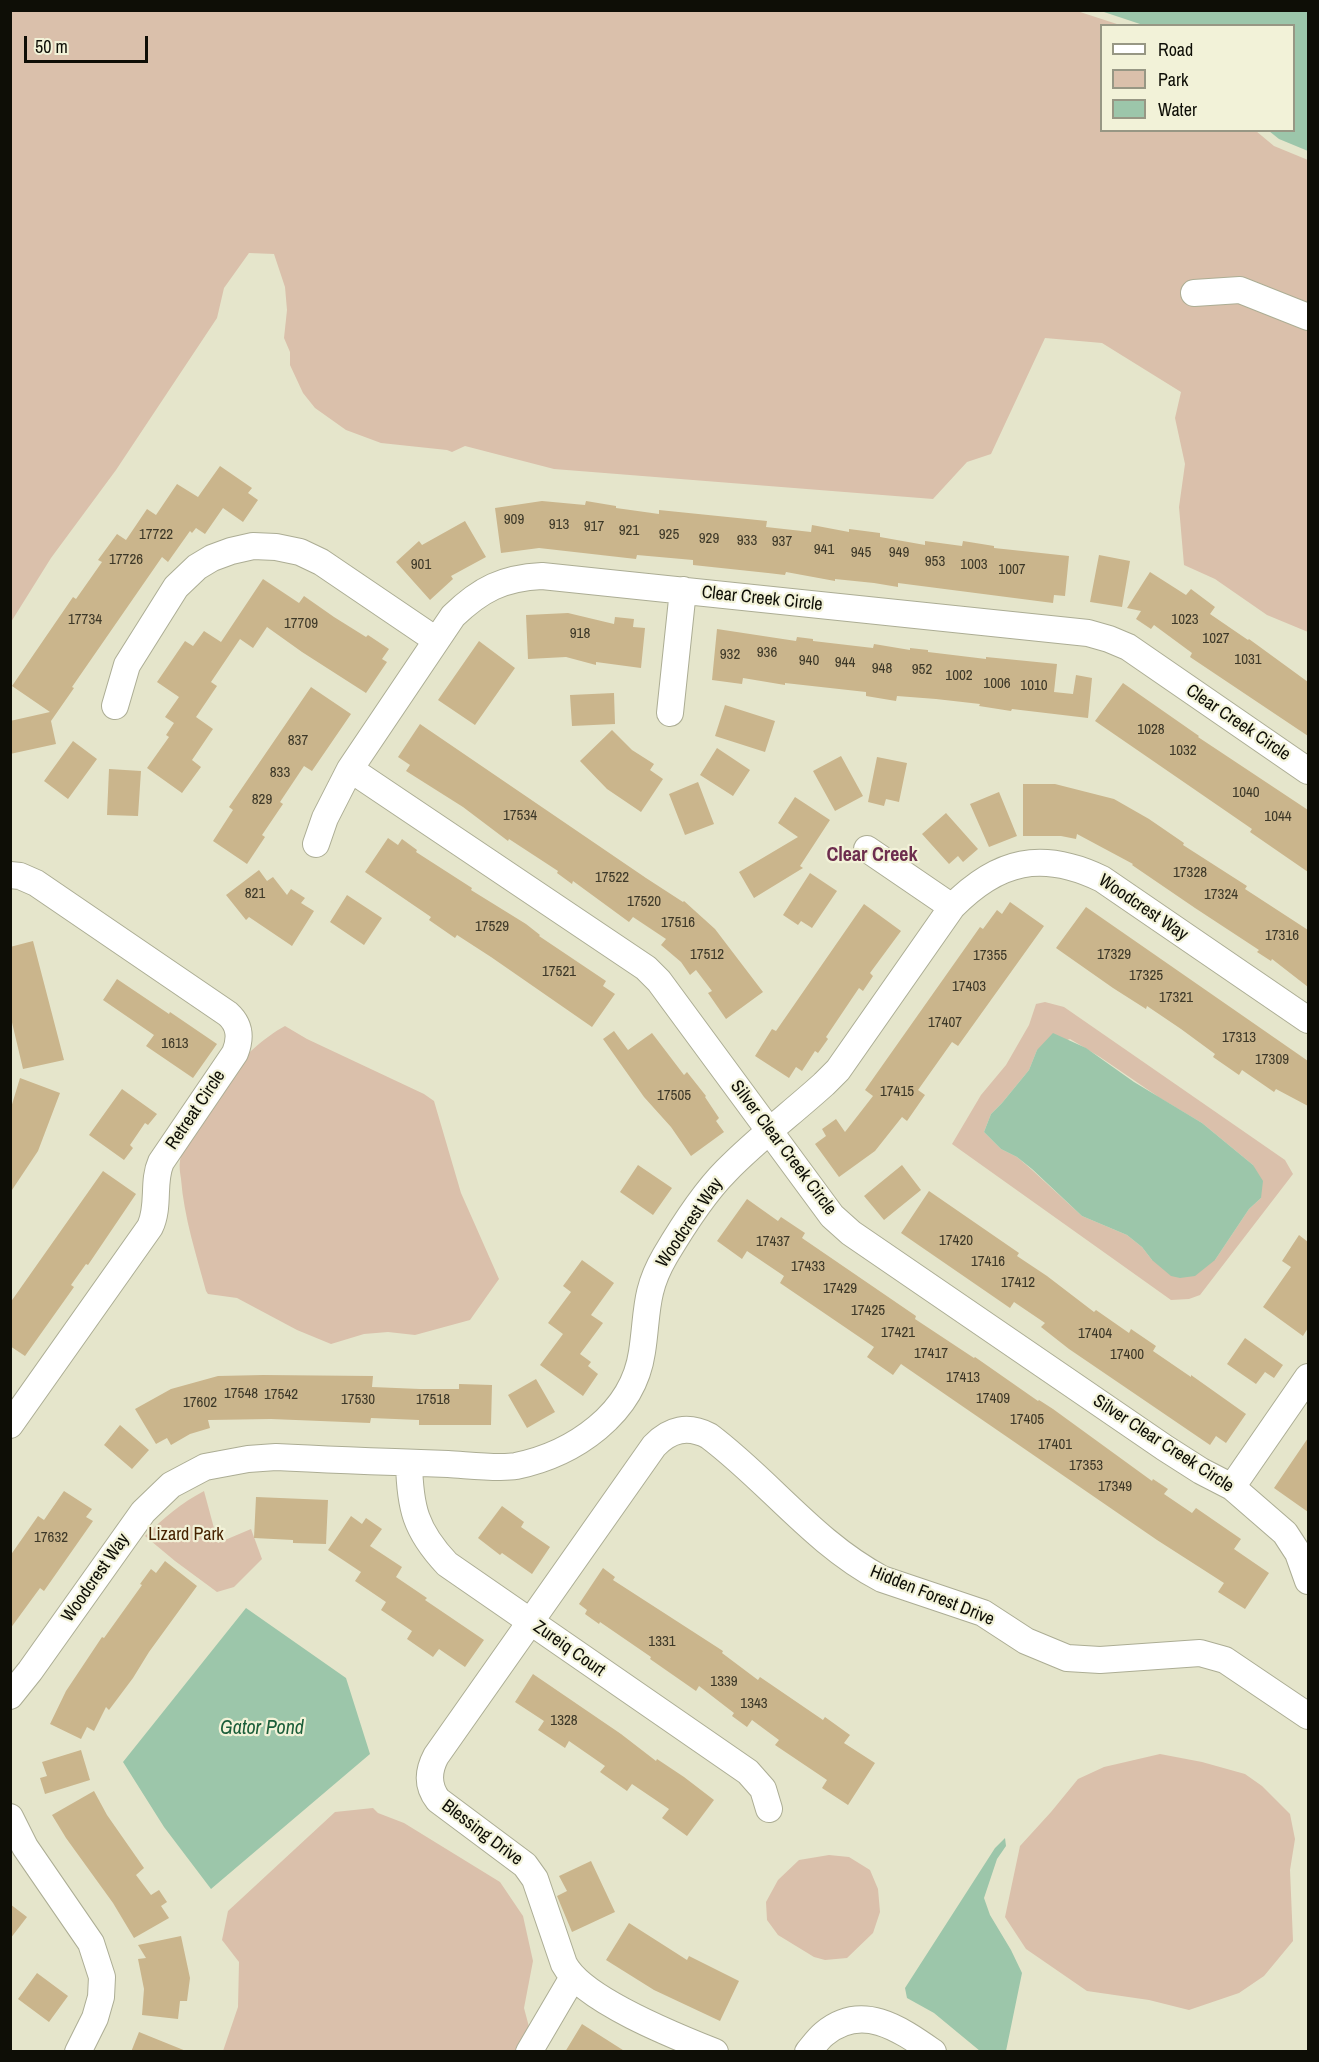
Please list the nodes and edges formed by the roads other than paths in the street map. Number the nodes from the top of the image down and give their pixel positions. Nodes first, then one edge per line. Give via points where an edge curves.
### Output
1 (1194, 293) dead end
2 (1308, 317) edge
3 (683, 590) junction
4 (436, 640) junction
5 (115, 706) dead end
6 (670, 713) dead end
7 (350, 769) junction
8 (1308, 771) edge
9 (316, 844) dead end
10 (867, 849) dead end
11 (10, 875) edge
12 (952, 907) junction
13 (1308, 1020) edge
14 (770, 1132) junction
15 (1308, 1377) edge
16 (11, 1423) edge
17 (409, 1463) junction
18 (1232, 1487) junction
19 (1308, 1581) edge
20 (531, 1622) junction
21 (10, 1696) edge
22 (1308, 1716) edge
23 (769, 1809) dead end
24 (13, 1828) edge
25 (573, 1977) junction
26 (78, 2052) edge
27 (529, 2052) edge
28 (715, 2052) edge
29 (808, 2052) edge
30 (933, 2052) edge

1 - 2 street via 1240,290
3 - 4 street, Clear Creek Circle via 524,577 470,599
3 - 6 street
3 - 8 street, Clear Creek Circle via 1088,633 1109,639 1128,647
4 - 5 street via 321,562 300,552 253,546 212,558 176,587 127,665
4 - 7 street, Clear Creek Circle
7 - 9 street, Clear Creek Circle
7 - 14 street, Silver Clear Creek Circle via 646,968
10 - 12 street
11 - 16 street, Retreat Circle via 36,883 228,1014 239,1035 234,1053 161,1162 150,1227
12 - 13 street, Woodcrest Way via 971,888 1003,870 1046,862 1068,865 1102,879
12 - 14 street, Woodcrest Way via 838,1070
14 - 17 street, Woodcrest Way via 718,1180 660,1264 648,1295 637,1373 628,1393 602,1424 555,1454 515,1466
14 - 18 street, Silver Clear Creek Circle via 823,1206 851,1233 1165,1448
15 - 18 street
17 - 20 street, Zureiq Court via 412,1508 435,1551 460,1574
17 - 21 street, Woodcrest Way via 248,1459 206,1467 171,1485 143,1512
18 - 19 street, Silver Clear Creek Circle via 1284,1533 1298,1553
20 - 22 street, Hidden Forest Drive via 654,1446 671,1432 695,1430 715,1441 825,1540 882,1579 992,1616 1026,1641 1067,1658 1200,1653 1226,1660
20 - 23 street, Zureiq Court via 748,1772 763,1789
20 - 25 street, Blessing Drive via 436,1756 429,1781 433,1794 443,1805 518,1858 531,1872 564,1964
24 - 26 street via 91,1943 102,1977 95,2018
25 - 27 street
25 - 28 street, Blessing Drive via 640,2020
29 - 30 street via 832,2029 868,2019 896,2027

